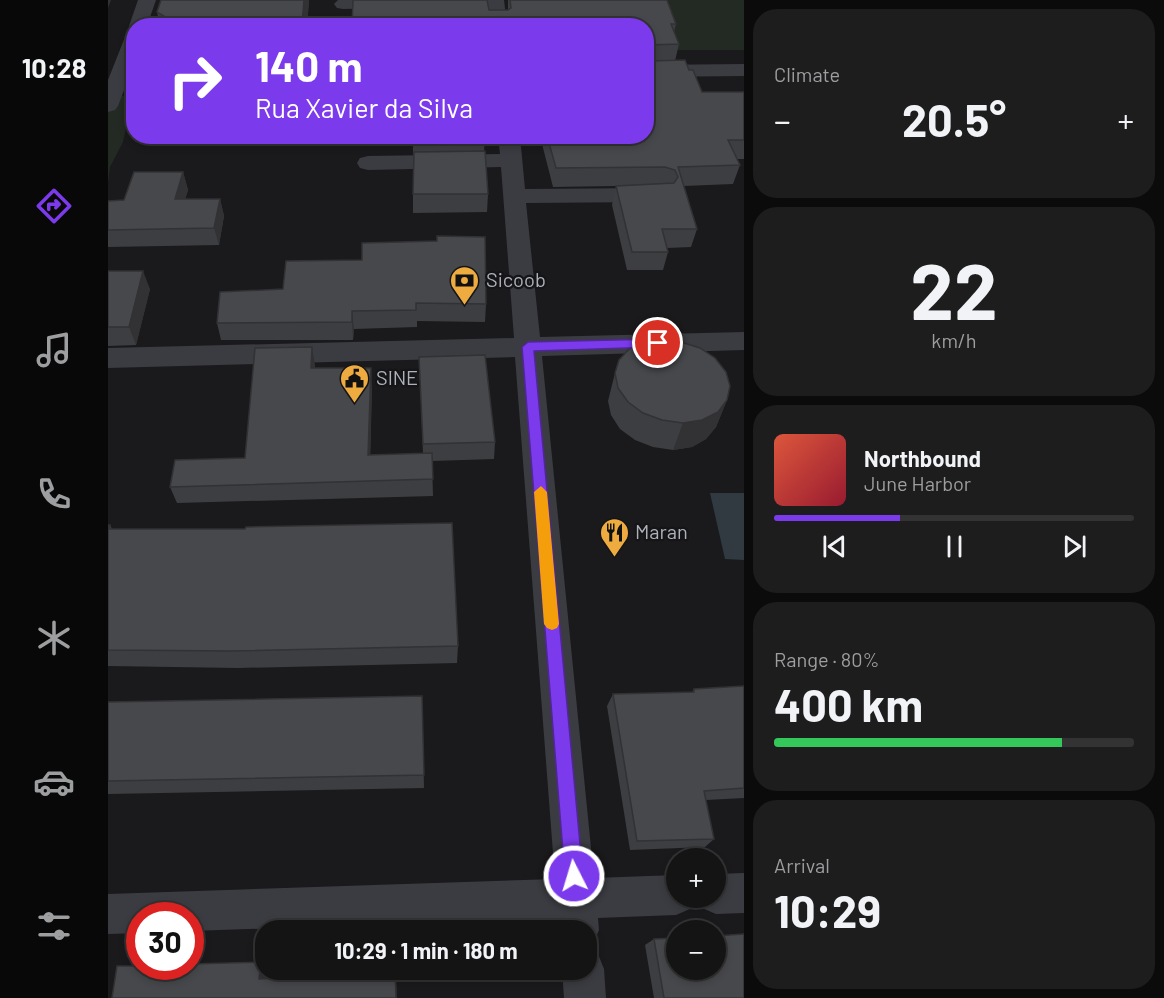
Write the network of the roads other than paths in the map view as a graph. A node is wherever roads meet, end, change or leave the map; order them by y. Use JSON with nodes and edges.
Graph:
{"nodes":[{"id":1,"x":147,"y":0,"type":"edge"},
{"id":2,"x":475,"y":0,"type":"edge"},
{"id":3,"x":487,"y":0,"type":"edge"},
{"id":4,"x":495,"y":0,"type":"edge"},
{"id":5,"x":415,"y":2,"type":"edge"},
{"id":6,"x":343,"y":4,"type":"dead end"},
{"id":7,"x":141,"y":18,"type":"edge"},
{"id":8,"x":497,"y":18,"type":"edge"},
{"id":9,"x":126,"y":62,"type":"edge"},
{"id":10,"x":744,"y":70,"type":"edge"},
{"id":11,"x":654,"y":71,"type":"edge"},
{"id":12,"x":120,"y":81,"type":"edge"},
{"id":13,"x":108,"y":106,"type":"edge"},
{"id":14,"x":511,"y":148,"type":"edge"},
{"id":15,"x":368,"y":163,"type":"dead end"},
{"id":16,"x":660,"y":195,"type":"edge"},
{"id":17,"x":516,"y":196,"type":"junction"},
{"id":18,"x":744,"y":341,"type":"edge"},
{"id":19,"x":528,"y":347,"type":"junction"},
{"id":20,"x":108,"y":358,"type":"edge"},
{"id":21,"x":744,"y":893,"type":"edge"},
{"id":22,"x":726,"y":894,"type":"edge"},
{"id":23,"x":666,"y":897,"type":"edge"},
{"id":24,"x":108,"y":914,"type":"edge"},
{"id":25,"x":577,"y":914,"type":"edge"},
{"id":26,"x":584,"y":980,"type":"edge"},
{"id":27,"x":585,"y":998,"type":"edge"}],
"edges":[{"from":1,"to":7,"type":"street"},
{"from":2,"to":3,"type":"street"},
{"from":4,"to":8,"type":"street"},
{"from":5,"to":6,"type":"street"},
{"from":9,"to":12,"type":"street"},
{"from":10,"to":11,"type":"street"},
{"from":12,"to":13,"type":"street"},
{"from":14,"to":15,"type":"street"},
{"from":14,"to":17,"type":"street"},
{"from":16,"to":17,"type":"street"},
{"from":17,"to":19,"type":"street"},
{"from":18,"to":19,"type":"street"},
{"from":19,"to":20,"type":"street"},
{"from":19,"to":25,"type":"street"},
{"from":21,"to":22,"type":"street"},
{"from":23,"to":25,"type":"street"},
{"from":24,"to":25,"type":"street"},
{"from":26,"to":27,"type":"street"}]}
